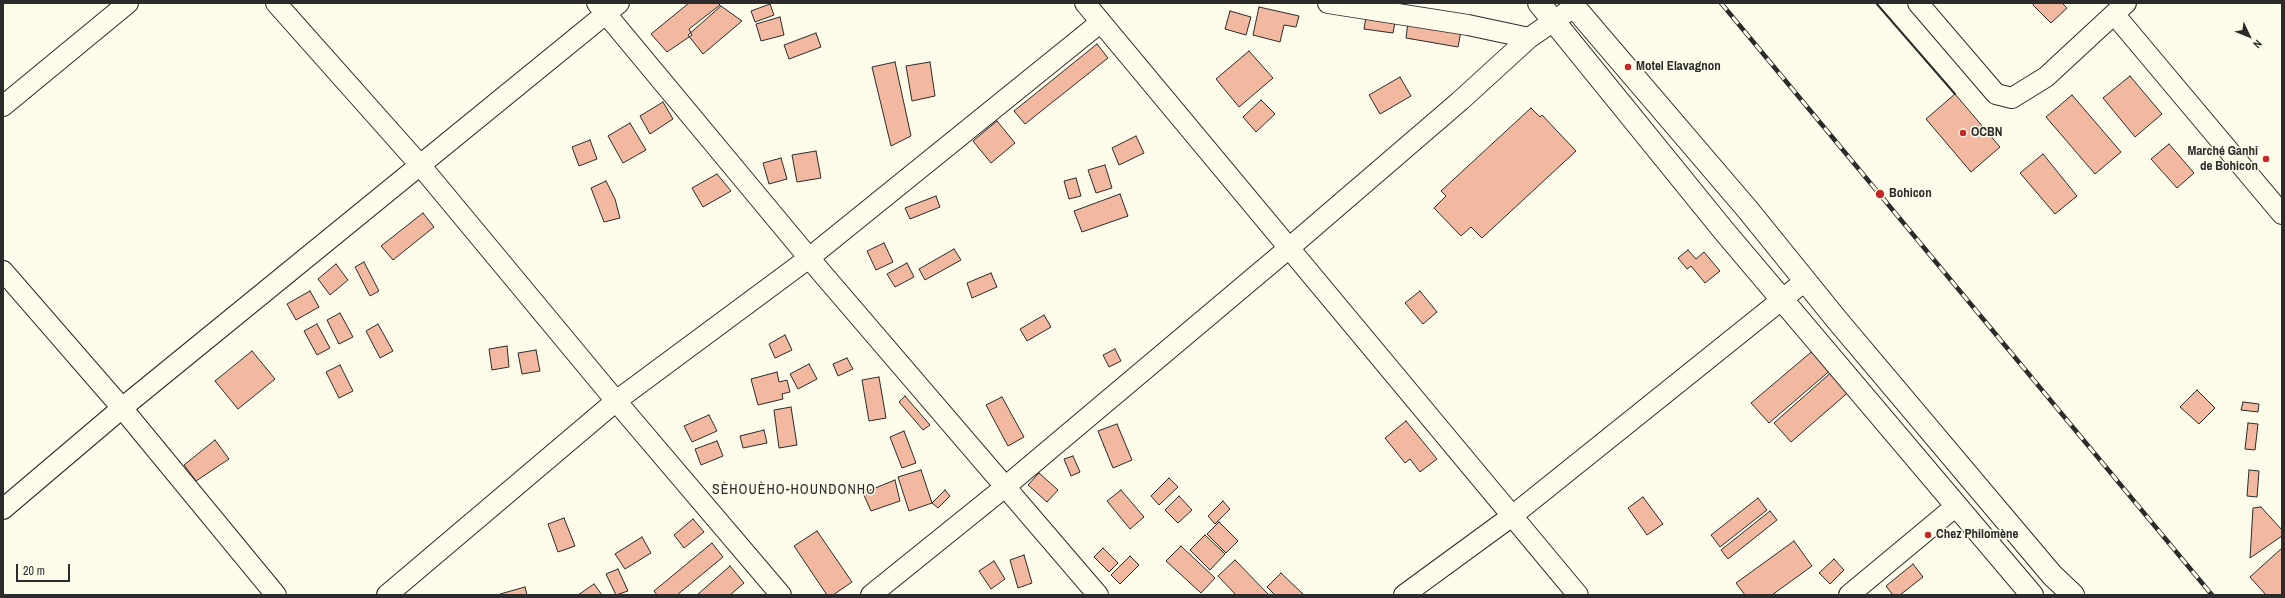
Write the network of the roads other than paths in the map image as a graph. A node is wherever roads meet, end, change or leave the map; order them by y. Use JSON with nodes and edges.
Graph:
{"nodes":[{"id":1,"x":128,"y":3,"type":"edge"},
{"id":2,"x":276,"y":3,"type":"edge"},
{"id":3,"x":1085,"y":3,"type":"edge"},
{"id":4,"x":1328,"y":3,"type":"edge"},
{"id":5,"x":1539,"y":3,"type":"edge"},
{"id":6,"x":1918,"y":3,"type":"edge"},
{"id":7,"x":1572,"y":5,"type":"edge"},
{"id":8,"x":607,"y":6,"type":"edge"},
{"id":9,"x":2120,"y":9,"type":"edge"},
{"id":10,"x":1554,"y":20,"type":"junction"},
{"id":11,"x":1101,"y":22,"type":"junction"},
{"id":12,"x":1529,"y":38,"type":"junction"},
{"id":13,"x":3,"y":106,"type":"edge"},
{"id":14,"x":420,"y":165,"type":"junction"},
{"id":15,"x":2282,"y":214,"type":"edge"},
{"id":16,"x":1289,"y":248,"type":"junction"},
{"id":17,"x":808,"y":258,"type":"junction"},
{"id":18,"x":3,"y":271,"type":"edge"},
{"id":19,"x":1805,"y":281,"type":"junction"},
{"id":20,"x":1783,"y":299,"type":"junction"},
{"id":21,"x":616,"y":401,"type":"junction"},
{"id":22,"x":122,"y":408,"type":"junction"},
{"id":23,"x":1005,"y":487,"type":"junction"},
{"id":24,"x":1956,"y":506,"type":"junction"},
{"id":25,"x":3,"y":509,"type":"edge"},
{"id":26,"x":1512,"y":516,"type":"junction"},
{"id":27,"x":276,"y":595,"type":"edge"},
{"id":28,"x":387,"y":595,"type":"edge"},
{"id":29,"x":781,"y":595,"type":"edge"},
{"id":30,"x":871,"y":595,"type":"edge"},
{"id":31,"x":1098,"y":595,"type":"edge"},
{"id":32,"x":1404,"y":595,"type":"edge"},
{"id":33,"x":1578,"y":595,"type":"edge"},
{"id":34,"x":1849,"y":595,"type":"edge"},
{"id":35,"x":2032,"y":595,"type":"edge"},
{"id":36,"x":2073,"y":595,"type":"edge"}],
"edges":[{"from":1,"to":13,"type":"street"},
{"from":2,"to":14,"type":"street"},
{"from":3,"to":11,"type":"street"},
{"from":4,"to":12,"type":"street"},
{"from":5,"to":10,"type":"highway"},
{"from":6,"to":9,"type":"street"},
{"from":7,"to":10,"type":"street"},
{"from":7,"to":19,"type":"highway"},
{"from":8,"to":14,"type":"street"},
{"from":8,"to":17,"type":"street"},
{"from":9,"to":15,"type":"street"},
{"from":10,"to":12,"type":"street"},
{"from":10,"to":20,"type":"highway"},
{"from":11,"to":16,"type":"street"},
{"from":11,"to":17,"type":"street"},
{"from":12,"to":16,"type":"street"},
{"from":14,"to":21,"type":"street"},
{"from":14,"to":22,"type":"street"},
{"from":16,"to":23,"type":"street"},
{"from":16,"to":26,"type":"street"},
{"from":17,"to":21,"type":"street"},
{"from":17,"to":23,"type":"street"},
{"from":18,"to":22,"type":"street"},
{"from":19,"to":20,"type":"street"},
{"from":19,"to":36,"type":"highway"},
{"from":20,"to":24,"type":"highway"},
{"from":20,"to":26,"type":"street"},
{"from":21,"to":28,"type":"street"},
{"from":21,"to":29,"type":"street"},
{"from":22,"to":25,"type":"street"},
{"from":22,"to":27,"type":"street"},
{"from":23,"to":30,"type":"street"},
{"from":23,"to":31,"type":"street"},
{"from":24,"to":34,"type":"street"},
{"from":24,"to":35,"type":"highway"},
{"from":26,"to":32,"type":"street"},
{"from":26,"to":33,"type":"street"}]}
